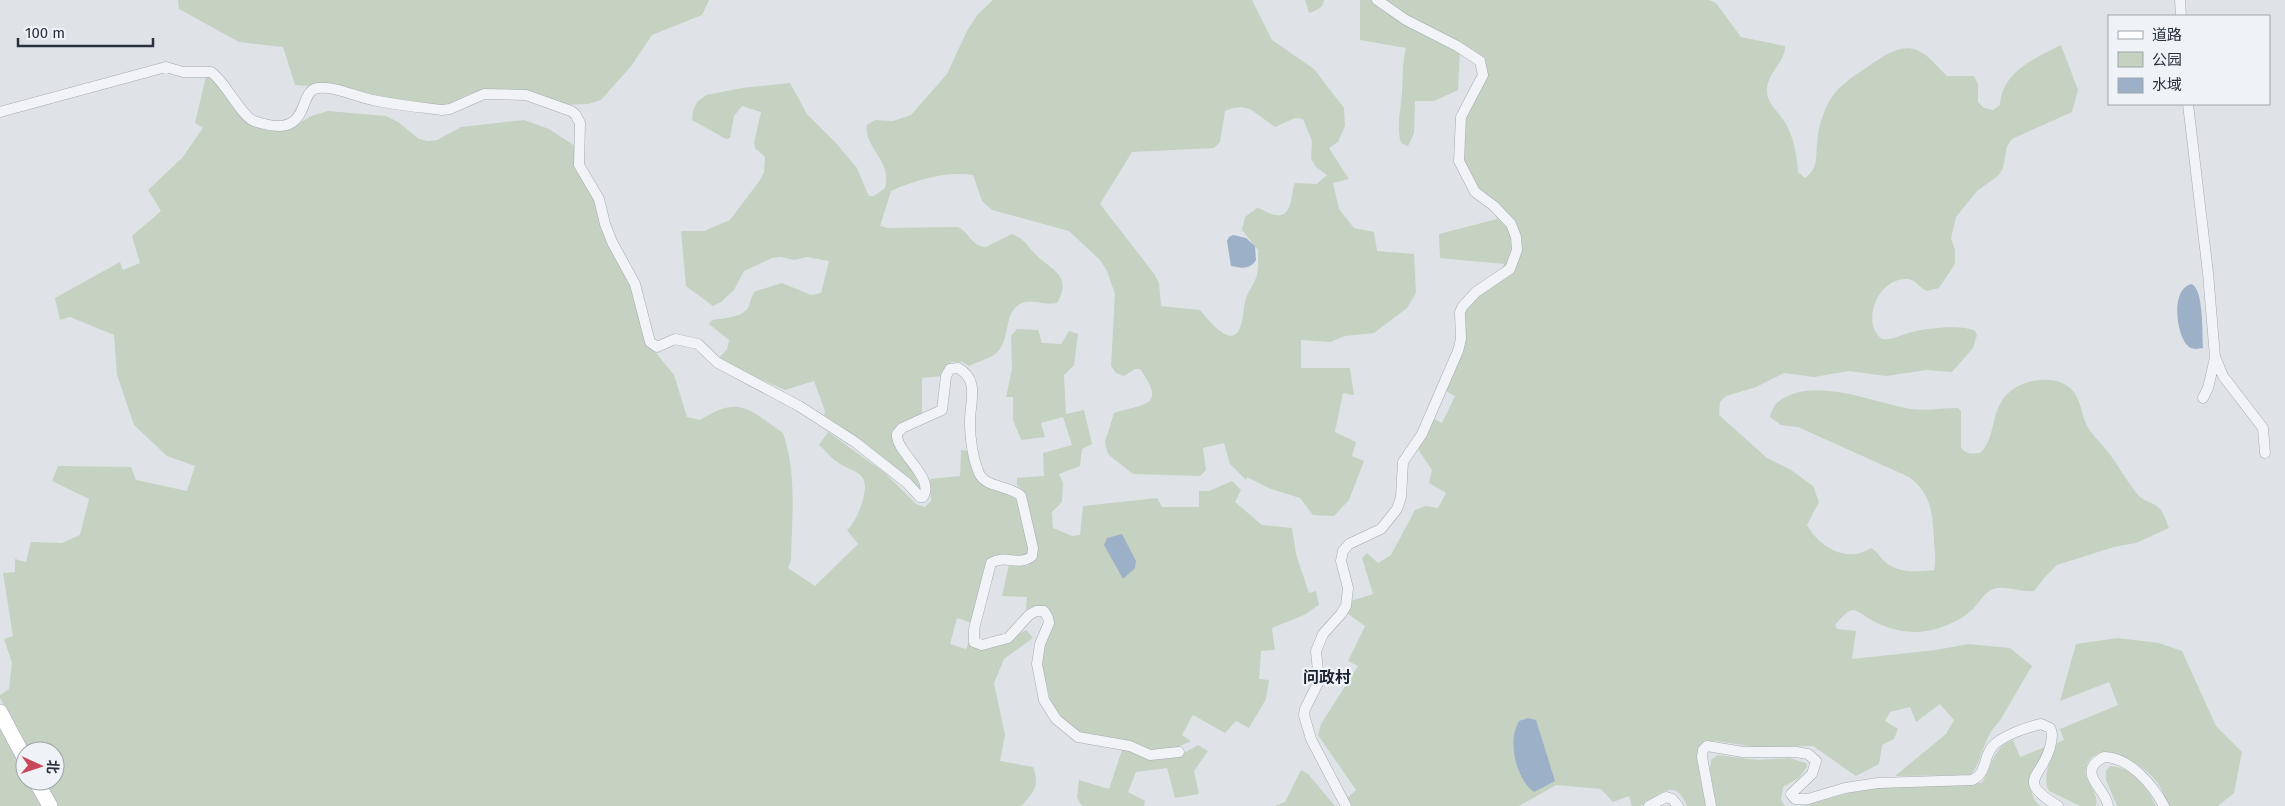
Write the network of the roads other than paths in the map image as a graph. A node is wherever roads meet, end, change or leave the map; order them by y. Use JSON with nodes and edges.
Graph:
{"nodes":[{"id":1,"x":1376,"y":0,"type":"edge"},
{"id":2,"x":2180,"y":0,"type":"edge"},
{"id":3,"x":2181,"y":15,"type":"edge"},
{"id":4,"x":2188,"y":105,"type":"edge"},
{"id":5,"x":0,"y":112,"type":"edge"},
{"id":6,"x":2215,"y":357,"type":"junction"},
{"id":7,"x":2203,"y":398,"type":"dead end"},
{"id":8,"x":2265,"y":453,"type":"dead end"},
{"id":9,"x":0,"y":712,"type":"edge"},
{"id":10,"x":15,"y":741,"type":"edge"},
{"id":11,"x":1179,"y":752,"type":"dead end"},
{"id":12,"x":42,"y":791,"type":"edge"},
{"id":13,"x":50,"y":806,"type":"edge"},
{"id":14,"x":1346,"y":806,"type":"edge"},
{"id":15,"x":1649,"y":806,"type":"edge"},
{"id":16,"x":1678,"y":806,"type":"edge"},
{"id":17,"x":1711,"y":806,"type":"edge"},
{"id":18,"x":2058,"y":806,"type":"edge"},
{"id":19,"x":2108,"y":806,"type":"edge"},
{"id":20,"x":2164,"y":806,"type":"edge"}],
"edges":[{"from":1,"to":14,"type":"street"},
{"from":2,"to":3,"type":"street"},
{"from":4,"to":6,"type":"street"},
{"from":5,"to":11,"type":"street"},
{"from":6,"to":7,"type":"street"},
{"from":6,"to":8,"type":"street"},
{"from":9,"to":10,"type":"main road"},
{"from":12,"to":13,"type":"main road"},
{"from":15,"to":16,"type":"street"},
{"from":17,"to":18,"type":"street"},
{"from":19,"to":20,"type":"street"}]}
